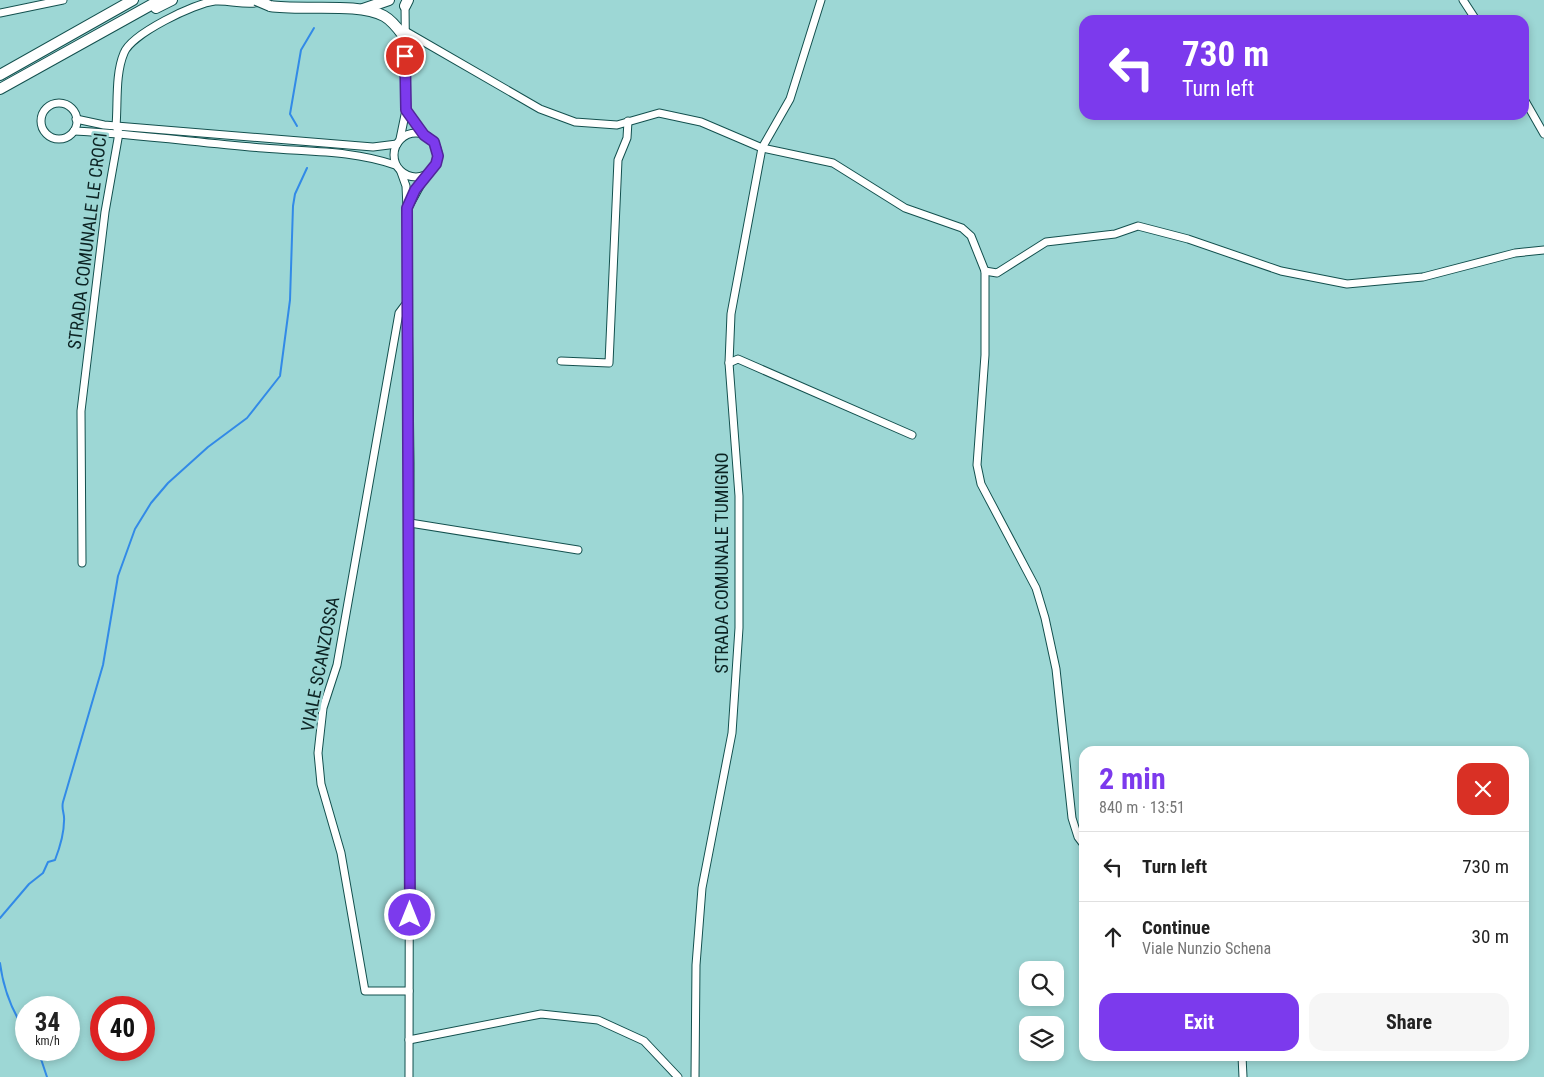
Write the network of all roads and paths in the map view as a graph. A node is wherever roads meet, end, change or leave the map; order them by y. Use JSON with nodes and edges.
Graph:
{"nodes":[{"id":1,"x":63,"y":0,"type":"edge"},
{"id":2,"x":127,"y":0,"type":"edge"},
{"id":3,"x":133,"y":0,"type":"edge"},
{"id":4,"x":160,"y":0,"type":"edge"},
{"id":5,"x":172,"y":0,"type":"edge"},
{"id":6,"x":256,"y":0,"type":"edge"},
{"id":7,"x":389,"y":0,"type":"edge"},
{"id":8,"x":821,"y":0,"type":"edge"},
{"id":9,"x":1463,"y":0,"type":"edge"},
{"id":10,"x":406,"y":2,"type":"edge"},
{"id":11,"x":274,"y":3,"type":"edge"},
{"id":12,"x":363,"y":9,"type":"junction"},
{"id":13,"x":0,"y":13,"type":"edge"},
{"id":14,"x":1473,"y":15,"type":"edge"},
{"id":15,"x":82,"y":28,"type":"junction"},
{"id":16,"x":106,"y":32,"type":"junction"},
{"id":17,"x":405,"y":35,"type":"junction"},
{"id":18,"x":0,"y":75,"type":"edge"},
{"id":19,"x":0,"y":89,"type":"edge"},
{"id":20,"x":1529,"y":108,"type":"edge"},
{"id":21,"x":406,"y":110,"type":"junction"},
{"id":22,"x":76,"y":119,"type":"junction"},
{"id":23,"x":628,"y":121,"type":"junction"},
{"id":24,"x":117,"y":129,"type":"junction"},
{"id":25,"x":74,"y":131,"type":"junction"},
{"id":26,"x":1544,"y":134,"type":"edge"},
{"id":27,"x":424,"y":135,"type":"junction"},
{"id":28,"x":399,"y":142,"type":"junction"},
{"id":29,"x":762,"y":148,"type":"junction"},
{"id":30,"x":395,"y":164,"type":"junction"},
{"id":31,"x":401,"y":172,"type":"junction"},
{"id":32,"x":426,"y":175,"type":"junction"},
{"id":33,"x":407,"y":208,"type":"junction"},
{"id":34,"x":1544,"y":250,"type":"edge"},
{"id":35,"x":985,"y":271,"type":"junction"},
{"id":36,"x":408,"y":301,"type":"junction"},
{"id":37,"x":561,"y":361,"type":"dead end"},
{"id":38,"x":729,"y":363,"type":"junction"},
{"id":39,"x":912,"y":435,"type":"dead end"},
{"id":40,"x":410,"y":523,"type":"junction"},
{"id":41,"x":578,"y":550,"type":"dead end"},
{"id":42,"x":82,"y":563,"type":"dead end"},
{"id":43,"x":1079,"y":838,"type":"edge"},
{"id":44,"x":410,"y":991,"type":"junction"},
{"id":45,"x":409,"y":1040,"type":"junction"},
{"id":46,"x":1242,"y":1061,"type":"edge"},
{"id":47,"x":409,"y":1077,"type":"edge"},
{"id":48,"x":678,"y":1077,"type":"edge"},
{"id":49,"x":695,"y":1077,"type":"edge"},
{"id":50,"x":1243,"y":1077,"type":"edge"}],
"edges":[{"from":1,"to":13,"type":"street"},
{"from":2,"to":15,"type":"highway"},
{"from":3,"to":15,"type":"highway"},
{"from":4,"to":16,"type":"highway"},
{"from":5,"to":16,"type":"highway"},
{"from":6,"to":11,"type":"highway","bridge":true},
{"from":7,"to":12,"type":"highway"},
{"from":8,"to":29,"type":"street","name":"STRADA COMUNALE TUMIGNO"},
{"from":9,"to":14,"type":"street"},
{"from":10,"to":17,"type":"street"},
{"from":11,"to":12,"type":"highway"},
{"from":11,"to":24,"type":"street","name":"STRADA COMUNALE LE CROCI"},
{"from":12,"to":17,"type":"highway"},
{"from":15,"to":18,"type":"highway"},
{"from":16,"to":19,"type":"highway"},
{"from":17,"to":21,"type":"street"},
{"from":17,"to":23,"type":"street"},
{"from":20,"to":26,"type":"street"},
{"from":21,"to":27,"type":"street"},
{"from":21,"to":28,"type":"street"},
{"from":22,"to":24,"type":"street"},
{"from":22,"to":25,"type":"street"},
{"from":22,"to":25,"type":"street"},
{"from":23,"to":29,"type":"street"},
{"from":23,"to":37,"type":"street"},
{"from":24,"to":25,"type":"street"},
{"from":24,"to":28,"type":"street"},
{"from":24,"to":30,"type":"street"},
{"from":24,"to":42,"type":"street","name":"STRADA COMUNALE LE CROCI"},
{"from":27,"to":28,"type":"street"},
{"from":27,"to":32,"type":"street"},
{"from":28,"to":30,"type":"street"},
{"from":29,"to":35,"type":"street"},
{"from":29,"to":38,"type":"street","name":"STRADA COMUNALE TUMIGNO"},
{"from":30,"to":31,"type":"street"},
{"from":31,"to":32,"type":"street"},
{"from":31,"to":33,"type":"street"},
{"from":32,"to":33,"type":"street"},
{"from":33,"to":36,"type":"street"},
{"from":34,"to":35,"type":"street"},
{"from":35,"to":43,"type":"street"},
{"from":36,"to":40,"type":"street"},
{"from":36,"to":44,"type":"street","name":"VIALE SCANZOSSA"},
{"from":38,"to":39,"type":"street"},
{"from":38,"to":49,"type":"street","name":"STRADA COMUNALE TUMIGNO"},
{"from":40,"to":41,"type":"street"},
{"from":40,"to":44,"type":"street"},
{"from":44,"to":45,"type":"street"},
{"from":45,"to":47,"type":"street"},
{"from":45,"to":48,"type":"street"},
{"from":46,"to":50,"type":"street"}]}
